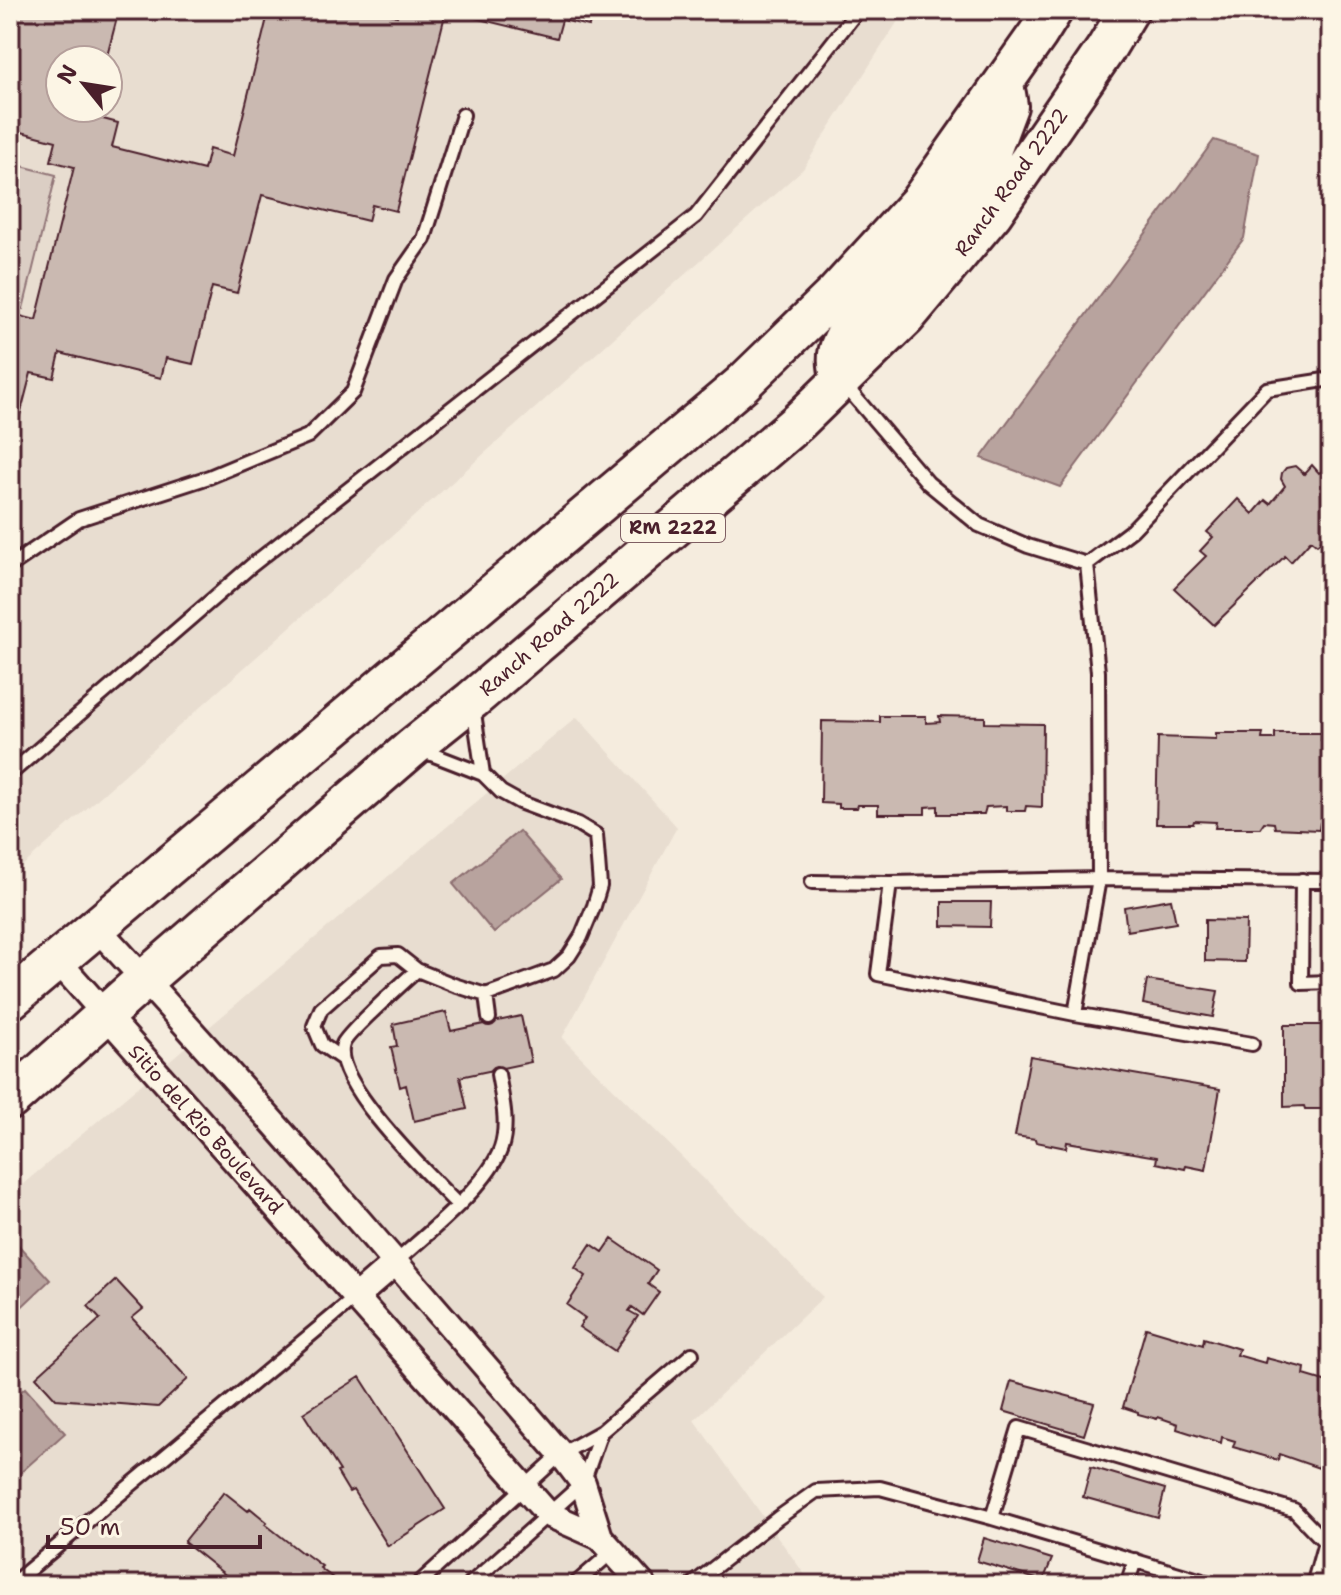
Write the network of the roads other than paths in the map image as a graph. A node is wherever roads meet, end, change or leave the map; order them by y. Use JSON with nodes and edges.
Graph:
{"nodes":[{"id":1,"x":858,"y":10,"type":"edge"},
{"id":2,"x":1053,"y":10,"type":"edge"},
{"id":3,"x":1129,"y":10,"type":"edge"},
{"id":4,"x":1004,"y":83,"type":"junction"},
{"id":5,"x":463,"y":115,"type":"dead end"},
{"id":6,"x":1331,"y":379,"type":"edge"},
{"id":7,"x":841,"y":380,"type":"junction"},
{"id":8,"x":1087,"y":564,"type":"junction"},
{"id":9,"x":10,"y":566,"type":"edge"},
{"id":10,"x":472,"y":700,"type":"junction"},
{"id":11,"x":413,"y":747,"type":"junction"},
{"id":12,"x":10,"y":774,"type":"edge"},
{"id":13,"x":483,"y":774,"type":"junction"},
{"id":14,"x":1099,"y":879,"type":"junction"},
{"id":15,"x":1302,"y":880,"type":"junction"},
{"id":16,"x":1331,"y":881,"type":"edge"},
{"id":17,"x":812,"y":882,"type":"dead end"},
{"id":18,"x":890,"y":883,"type":"junction"},
{"id":19,"x":96,"y":927,"type":"junction"},
{"id":20,"x":57,"y":960,"type":"junction"},
{"id":21,"x":417,"y":970,"type":"junction"},
{"id":22,"x":145,"y":979,"type":"junction"},
{"id":23,"x":1331,"y":982,"type":"edge"},
{"id":24,"x":486,"y":995,"type":"junction"},
{"id":25,"x":10,"y":1000,"type":"edge"},
{"id":26,"x":1075,"y":1014,"type":"junction"},
{"id":27,"x":105,"y":1015,"type":"junction"},
{"id":28,"x":489,"y":1018,"type":"dead end"},
{"id":29,"x":1252,"y":1044,"type":"dead end"},
{"id":30,"x":341,"y":1058,"type":"junction"},
{"id":31,"x":498,"y":1074,"type":"dead end"},
{"id":32,"x":10,"y":1100,"type":"edge"},
{"id":33,"x":458,"y":1205,"type":"junction"},
{"id":34,"x":395,"y":1263,"type":"junction"},
{"id":35,"x":356,"y":1297,"type":"junction"},
{"id":36,"x":692,"y":1354,"type":"dead end"},
{"id":37,"x":601,"y":1432,"type":"junction"},
{"id":38,"x":561,"y":1454,"type":"junction"},
{"id":39,"x":583,"y":1483,"type":"junction"},
{"id":40,"x":524,"y":1487,"type":"junction"},
{"id":41,"x":548,"y":1514,"type":"junction"},
{"id":42,"x":992,"y":1518,"type":"junction"},
{"id":43,"x":606,"y":1545,"type":"junction"},
{"id":44,"x":1135,"y":1560,"type":"junction"},
{"id":45,"x":11,"y":1585,"type":"edge"},
{"id":46,"x":417,"y":1585,"type":"edge"},
{"id":47,"x":469,"y":1585,"type":"edge"},
{"id":48,"x":574,"y":1585,"type":"edge"},
{"id":49,"x":643,"y":1585,"type":"edge"},
{"id":50,"x":692,"y":1585,"type":"edge"},
{"id":51,"x":1127,"y":1585,"type":"edge"},
{"id":52,"x":1216,"y":1585,"type":"edge"},
{"id":53,"x":1313,"y":1585,"type":"edge"}],
"edges":[{"from":1,"to":12,"type":"lane"},
{"from":2,"to":4,"type":"main road","number":"RM 2222"},
{"from":3,"to":7,"type":"main road","name":"Ranch Road 2222","number":"RM 2222"},
{"from":4,"to":7,"type":"main road"},
{"from":4,"to":19,"type":"main road","number":"RM 2222"},
{"from":5,"to":9,"type":"lane"},
{"from":6,"to":8,"type":"lane"},
{"from":7,"to":8,"type":"lane"},
{"from":7,"to":10,"type":"main road","name":"Ranch Road 2222","number":"RM 2222"},
{"from":8,"to":14,"type":"lane"},
{"from":10,"to":11,"type":"main road","name":"Ranch Road 2222","number":"RM 2222"},
{"from":10,"to":13,"type":"lane"},
{"from":11,"to":13,"type":"lane"},
{"from":11,"to":22,"type":"main road","name":"Ranch Road 2222","number":"RM 2222"},
{"from":13,"to":24,"type":"lane"},
{"from":14,"to":15,"type":"lane"},
{"from":14,"to":18,"type":"lane"},
{"from":14,"to":26,"type":"lane"},
{"from":15,"to":16,"type":"lane"},
{"from":15,"to":23,"type":"lane"},
{"from":17,"to":18,"type":"lane"},
{"from":18,"to":26,"type":"lane"},
{"from":19,"to":20,"type":"main road","number":"RM 2222"},
{"from":19,"to":22,"type":"street","name":"Sitio del Rio Boulevard"},
{"from":20,"to":25,"type":"main road","number":"RM 2222"},
{"from":20,"to":27,"type":"street","name":"Sitio del Rio Boulevard"},
{"from":21,"to":24,"type":"lane"},
{"from":21,"to":30,"type":"lane"},
{"from":21,"to":30,"type":"lane"},
{"from":22,"to":27,"type":"main road","name":"Ranch Road 2222","number":"RM 2222"},
{"from":22,"to":34,"type":"street","name":"Sitio del Rio Boulevard"},
{"from":24,"to":28,"type":"lane"},
{"from":26,"to":29,"type":"lane"},
{"from":27,"to":32,"type":"main road","name":"Ranch Road 2222","number":"RM 2222"},
{"from":27,"to":35,"type":"street","name":"Sitio del Rio Boulevard"},
{"from":30,"to":33,"type":"lane"},
{"from":31,"to":33,"type":"lane"},
{"from":33,"to":34,"type":"lane"},
{"from":34,"to":35,"type":"street"},
{"from":34,"to":38,"type":"street","name":"Sitio del Rio Boulevard"},
{"from":35,"to":40,"type":"street","name":"Sitio del Rio Boulevard"},
{"from":35,"to":45,"type":"lane"},
{"from":36,"to":37,"type":"lane"},
{"from":37,"to":38,"type":"lane"},
{"from":37,"to":39,"type":"lane"},
{"from":38,"to":39,"type":"street","name":"Sitio del Rio Boulevard"},
{"from":38,"to":40,"type":"lane"},
{"from":39,"to":41,"type":"lane"},
{"from":39,"to":43,"type":"street","name":"Sitio del Rio Boulevard"},
{"from":40,"to":41,"type":"street","name":"Sitio del Rio Boulevard"},
{"from":40,"to":46,"type":"lane"},
{"from":41,"to":43,"type":"street","name":"Sitio del Rio Boulevard"},
{"from":41,"to":47,"type":"lane"},
{"from":42,"to":44,"type":"lane"},
{"from":42,"to":50,"type":"lane"},
{"from":42,"to":53,"type":"lane"},
{"from":43,"to":48,"type":"lane"},
{"from":43,"to":49,"type":"street","name":"Sitio del Rio Boulevard"},
{"from":44,"to":51,"type":"lane"},
{"from":44,"to":52,"type":"lane"}]}
